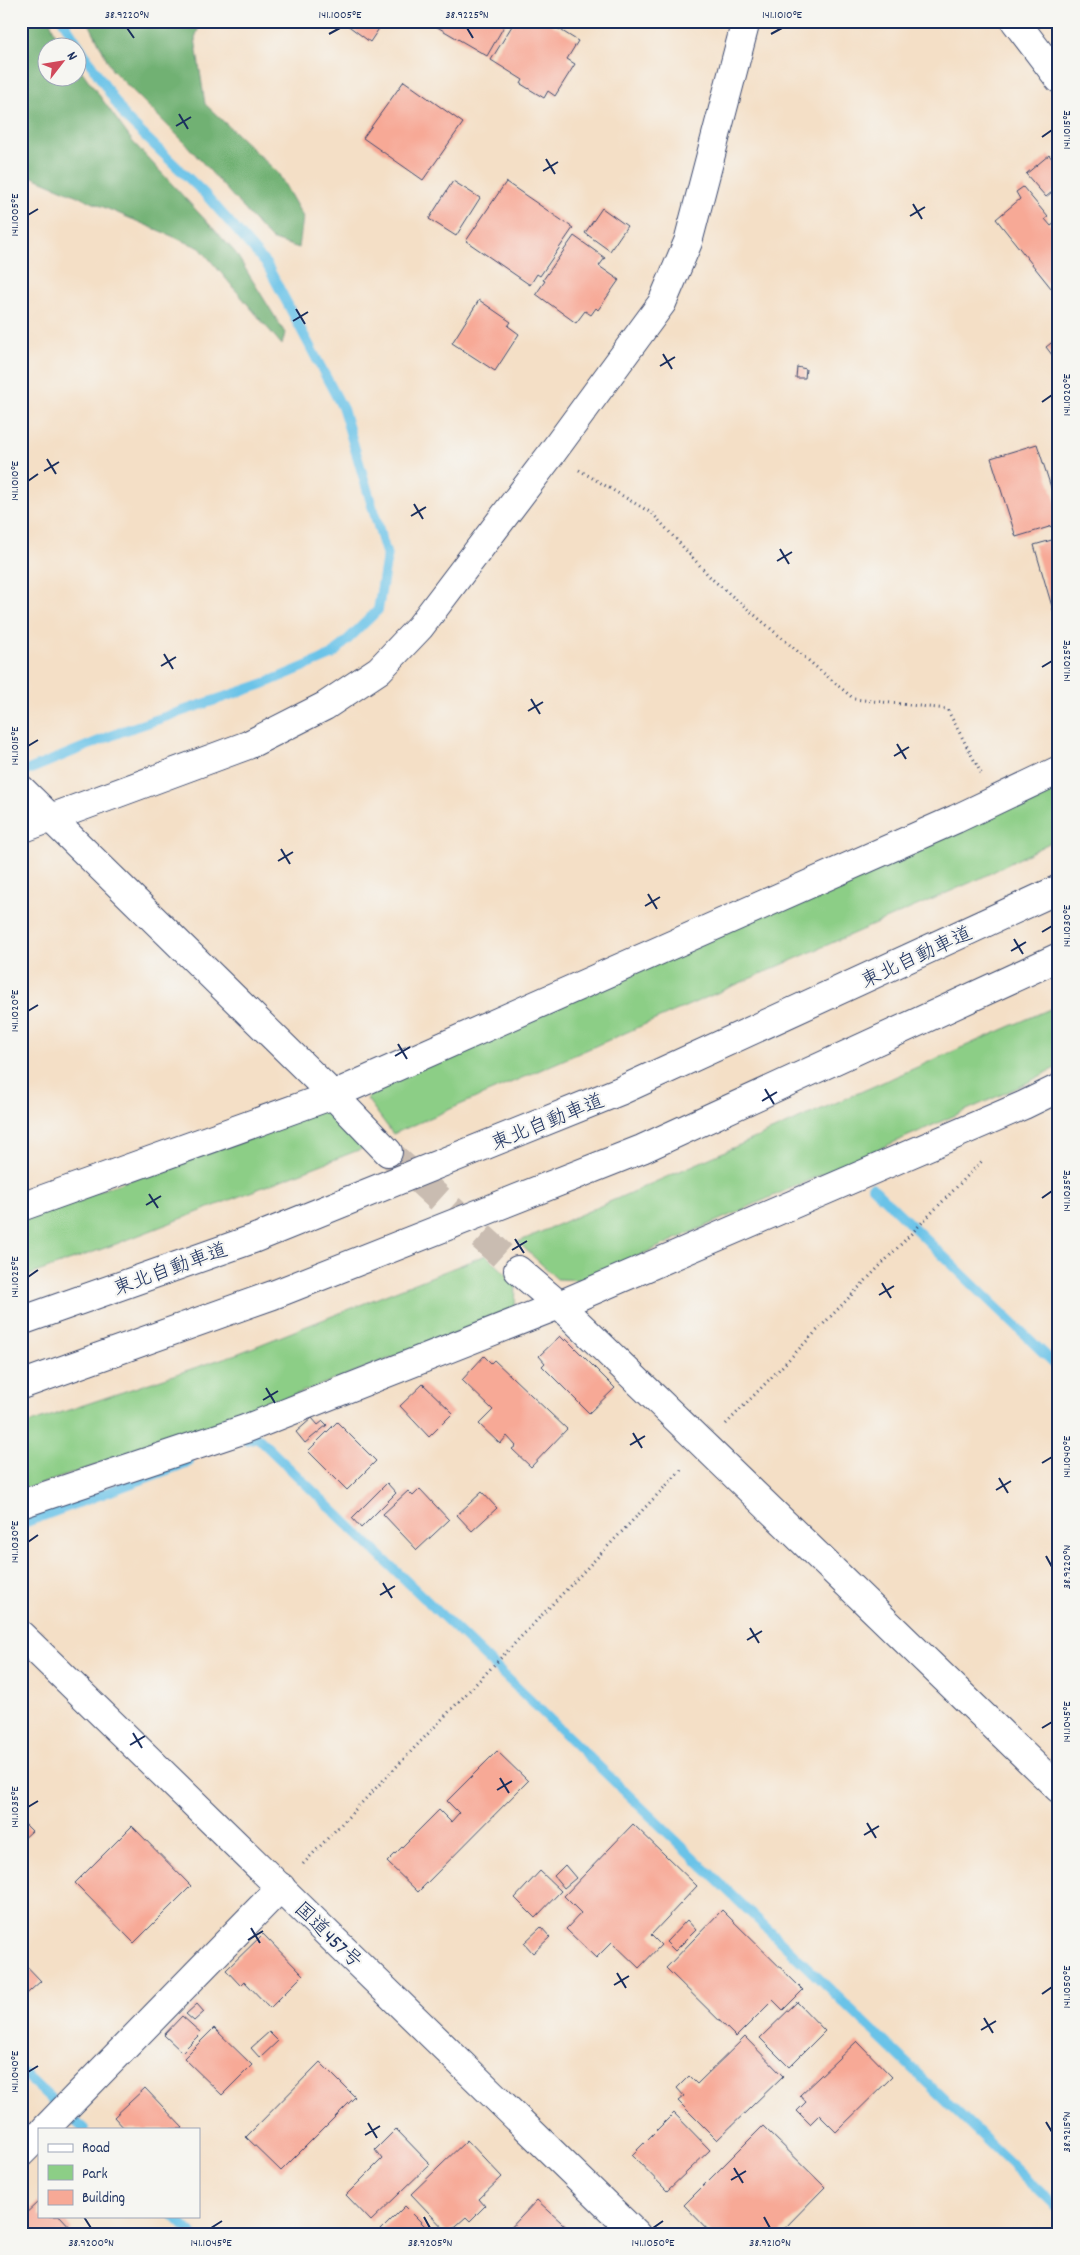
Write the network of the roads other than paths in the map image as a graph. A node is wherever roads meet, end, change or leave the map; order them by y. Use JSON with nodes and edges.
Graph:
{"nodes":[{"id":1,"x":746,"y":21,"type":"edge"},
{"id":2,"x":1015,"y":21,"type":"edge"},
{"id":3,"x":1059,"y":79,"type":"edge"},
{"id":4,"x":1059,"y":770,"type":"edge"},
{"id":5,"x":21,"y":788,"type":"edge"},
{"id":6,"x":50,"y":818,"type":"junction"},
{"id":7,"x":21,"y":829,"type":"edge"},
{"id":8,"x":1059,"y":889,"type":"edge"},
{"id":9,"x":1059,"y":957,"type":"edge"},
{"id":10,"x":1059,"y":1088,"type":"edge"},
{"id":11,"x":333,"y":1095,"type":"junction"},
{"id":12,"x":388,"y":1152,"type":"tunnel mouth"},
{"id":13,"x":21,"y":1207,"type":"edge"},
{"id":14,"x":518,"y":1270,"type":"tunnel mouth"},
{"id":15,"x":559,"y":1305,"type":"junction"},
{"id":16,"x":21,"y":1321,"type":"edge"},
{"id":17,"x":21,"y":1385,"type":"edge"},
{"id":18,"x":21,"y":1504,"type":"edge"},
{"id":19,"x":21,"y":1635,"type":"edge"},
{"id":20,"x":1059,"y":1789,"type":"edge"},
{"id":21,"x":281,"y":1887,"type":"junction"},
{"id":22,"x":45,"y":2128,"type":"edge"},
{"id":23,"x":38,"y":2136,"type":"edge"},
{"id":24,"x":21,"y":2153,"type":"edge"},
{"id":25,"x":636,"y":2234,"type":"edge"}],
"edges":[{"from":1,"to":6,"type":"main road"},
{"from":2,"to":3,"type":"main road"},
{"from":4,"to":11,"type":"main road"},
{"from":5,"to":6,"type":"main road"},
{"from":6,"to":7,"type":"main road"},
{"from":6,"to":11,"type":"main road"},
{"from":8,"to":16,"type":"main road","name":"東北自動車道"},
{"from":9,"to":17,"type":"main road"},
{"from":10,"to":15,"type":"main road"},
{"from":11,"to":12,"type":"main road"},
{"from":11,"to":13,"type":"main road"},
{"from":14,"to":15,"type":"main road"},
{"from":15,"to":18,"type":"main road"},
{"from":15,"to":20,"type":"main road"},
{"from":19,"to":21,"type":"main road","name":"国道457号"},
{"from":21,"to":22,"type":"main road"},
{"from":21,"to":25,"type":"main road","name":"国道457号"},
{"from":23,"to":24,"type":"main road"}]}
